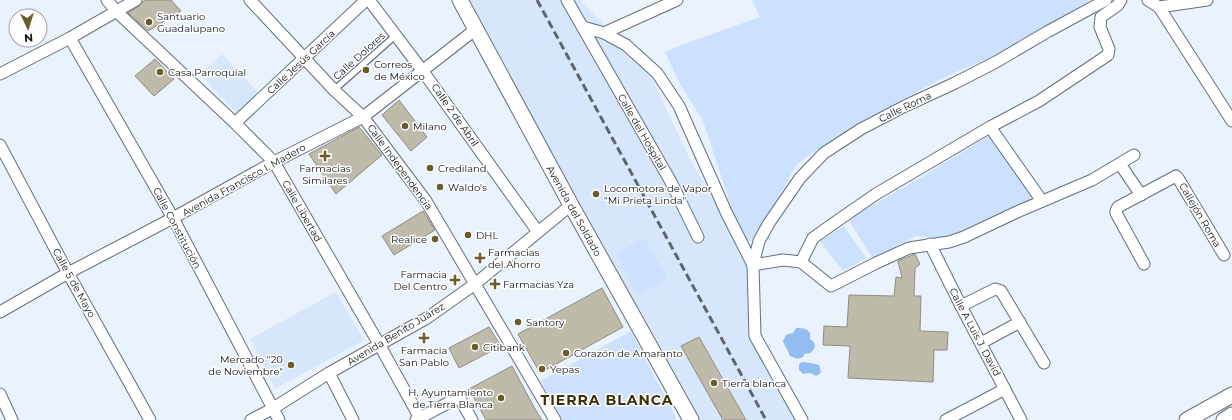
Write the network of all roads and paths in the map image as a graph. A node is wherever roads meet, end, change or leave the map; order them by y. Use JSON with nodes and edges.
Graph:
{"nodes":[{"id":1,"x":107,"y":0,"type":"edge"},
{"id":2,"x":136,"y":0,"type":"edge"},
{"id":3,"x":250,"y":0,"type":"edge"},
{"id":4,"x":368,"y":0,"type":"edge"},
{"id":5,"x":460,"y":0,"type":"edge"},
{"id":6,"x":567,"y":0,"type":"edge"},
{"id":7,"x":677,"y":0,"type":"edge"},
{"id":8,"x":1106,"y":0,"type":"edge"},
{"id":9,"x":1121,"y":0,"type":"edge"},
{"id":10,"x":1148,"y":0,"type":"edge"},
{"id":11,"x":1206,"y":0,"type":"edge"},
{"id":12,"x":1159,"y":7,"type":"junction"},
{"id":13,"x":116,"y":11,"type":"junction"},
{"id":14,"x":583,"y":27,"type":"junction"},
{"id":15,"x":476,"y":29,"type":"junction"},
{"id":16,"x":604,"y":33,"type":"junction"},
{"id":17,"x":396,"y":35,"type":"junction"},
{"id":18,"x":70,"y":38,"type":"junction"},
{"id":19,"x":305,"y":58,"type":"junction"},
{"id":20,"x":422,"y":70,"type":"junction"},
{"id":21,"x":0,"y":74,"type":"edge"},
{"id":22,"x":334,"y":90,"type":"junction"},
{"id":23,"x":363,"y":116,"type":"junction"},
{"id":24,"x":1231,"y":118,"type":"edge"},
{"id":25,"x":235,"y":123,"type":"junction"},
{"id":26,"x":990,"y":127,"type":"junction"},
{"id":27,"x":0,"y":145,"type":"edge"},
{"id":28,"x":1134,"y":156,"type":"dead end"},
{"id":29,"x":274,"y":162,"type":"junction"},
{"id":30,"x":1120,"y":164,"type":"junction"},
{"id":31,"x":1141,"y":195,"type":"junction"},
{"id":32,"x":1042,"y":201,"type":"junction"},
{"id":33,"x":571,"y":205,"type":"junction"},
{"id":34,"x":173,"y":218,"type":"junction"},
{"id":35,"x":538,"y":232,"type":"junction"},
{"id":36,"x":698,"y":237,"type":"dead end"},
{"id":37,"x":930,"y":244,"type":"junction"},
{"id":38,"x":1224,"y":255,"type":"dead end"},
{"id":39,"x":801,"y":262,"type":"junction"},
{"id":40,"x":1144,"y":264,"type":"dead end"},
{"id":41,"x":753,"y":265,"type":"junction"},
{"id":42,"x":68,"y":273,"type":"junction"},
{"id":43,"x":474,"y":284,"type":"junction"},
{"id":44,"x":961,"y":306,"type":"junction"},
{"id":45,"x":0,"y":312,"type":"edge"},
{"id":46,"x":1020,"y":322,"type":"junction"},
{"id":47,"x":379,"y":344,"type":"junction"},
{"id":48,"x":981,"y":344,"type":"junction"},
{"id":49,"x":1044,"y":363,"type":"dead end"},
{"id":50,"x":329,"y":373,"type":"junction"},
{"id":51,"x":1006,"y":389,"type":"junction"},
{"id":52,"x":0,"y":394,"type":"edge"},
{"id":53,"x":1232,"y":395,"type":"edge"},
{"id":54,"x":1218,"y":402,"type":"junction"},
{"id":55,"x":272,"y":409,"type":"junction"},
{"id":56,"x":685,"y":418,"type":"edge"},
{"id":57,"x":1228,"y":418,"type":"edge"},
{"id":58,"x":419,"y":419,"type":"edge"},
{"id":59,"x":12,"y":420,"type":"edge"},
{"id":60,"x":150,"y":420,"type":"edge"},
{"id":61,"x":250,"y":420,"type":"edge"},
{"id":62,"x":279,"y":420,"type":"edge"},
{"id":63,"x":353,"y":420,"type":"edge"},
{"id":64,"x":472,"y":420,"type":"edge"},
{"id":65,"x":555,"y":420,"type":"edge"},
{"id":66,"x":802,"y":420,"type":"edge"},
{"id":67,"x":946,"y":420,"type":"edge"},
{"id":68,"x":1021,"y":420,"type":"edge"},
{"id":69,"x":1187,"y":420,"type":"edge"}],
"edges":[{"from":1,"to":13,"type":"street","name":"Calle Libertad"},
{"from":2,"to":13,"type":"street"},
{"from":3,"to":19,"type":"street","name":"Calle Independencia"},
{"from":4,"to":17,"type":"street","name":"Calle 2 de Abril"},
{"from":4,"to":19,"type":"street","name":"Calle Jesús García"},
{"from":5,"to":15,"type":"street","name":"Avenida del Soldado"},
{"from":6,"to":14,"type":"street"},
{"from":7,"to":16,"type":"street"},
{"from":8,"to":41,"type":"street","name":"Calle Roma"},
{"from":9,"to":26,"type":"street"},
{"from":10,"to":12,"type":"street"},
{"from":11,"to":12,"type":"street"},
{"from":12,"to":24,"type":"street"},
{"from":13,"to":18,"type":"street"},
{"from":13,"to":25,"type":"street","name":"Calle Libertad"},
{"from":14,"to":16,"type":"street"},
{"from":14,"to":36,"type":"street","name":"Calle del Hospital"},
{"from":15,"to":20,"type":"street","name":"Avenida Francisco I. Madero"},
{"from":15,"to":33,"type":"street","name":"Avenida del Soldado"},
{"from":16,"to":41,"type":"street"},
{"from":17,"to":20,"type":"street","name":"Calle 2 de Abril"},
{"from":17,"to":22,"type":"lane","name":"Calle Dolores"},
{"from":18,"to":21,"type":"street"},
{"from":18,"to":34,"type":"street","name":"Calle Constitución"},
{"from":19,"to":22,"type":"street","name":"Calle Independencia"},
{"from":19,"to":25,"type":"street","name":"Calle Jesús García"},
{"from":20,"to":23,"type":"street","name":"Avenida Francisco I. Madero"},
{"from":20,"to":35,"type":"street","name":"Calle 2 de Abril"},
{"from":22,"to":23,"type":"street","name":"Calle Independencia"},
{"from":23,"to":29,"type":"street","name":"Avenida Francisco I. Madero"},
{"from":23,"to":43,"type":"street","name":"Calle Independencia"},
{"from":25,"to":29,"type":"street","name":"Calle Libertad"},
{"from":26,"to":32,"type":"street"},
{"from":26,"to":39,"type":"street"},
{"from":27,"to":42,"type":"street","name":"Calle 5 de Mayo"},
{"from":28,"to":30,"type":"street"},
{"from":29,"to":34,"type":"street","name":"Avenida Francisco I. Madero"},
{"from":29,"to":47,"type":"street","name":"Calle Libertad"},
{"from":30,"to":31,"type":"street"},
{"from":30,"to":32,"type":"street"},
{"from":31,"to":38,"type":"street","name":"Callejón Roma"},
{"from":31,"to":40,"type":"street"},
{"from":32,"to":37,"type":"street"},
{"from":33,"to":35,"type":"street","name":"Avenida Benito Juárez"},
{"from":33,"to":56,"type":"street","name":"Avenida del Soldado"},
{"from":34,"to":42,"type":"street","name":"Avenida Francisco I. Madero"},
{"from":34,"to":55,"type":"street","name":"Calle Constitución"},
{"from":35,"to":43,"type":"street","name":"Avenida Benito Juárez"},
{"from":37,"to":39,"type":"street"},
{"from":37,"to":44,"type":"street","name":"Calle A Luis J. David"},
{"from":39,"to":41,"type":"street"},
{"from":41,"to":66,"type":"street"},
{"from":42,"to":45,"type":"street","name":"Avenida Francisco I. Madero"},
{"from":42,"to":60,"type":"street","name":"Calle 5 de Mayo"},
{"from":43,"to":47,"type":"street","name":"Avenida Benito Juárez"},
{"from":43,"to":65,"type":"street","name":"Calle Independencia"},
{"from":44,"to":46,"type":"street"},
{"from":44,"to":48,"type":"street","name":"Calle A Luis J. David"},
{"from":46,"to":48,"type":"street"},
{"from":46,"to":49,"type":"street"},
{"from":47,"to":50,"type":"street","name":"Avenida Benito Juárez"},
{"from":47,"to":58,"type":"street","name":"Calle Libertad"},
{"from":48,"to":51,"type":"street","name":"Calle A Luis J. David"},
{"from":50,"to":55,"type":"street","name":"Avenida Benito Juárez"},
{"from":50,"to":63,"type":"street"},
{"from":51,"to":67,"type":"street"},
{"from":51,"to":68,"type":"street","name":"Calle A Luis J. David"},
{"from":52,"to":59,"type":"street"},
{"from":53,"to":54,"type":"street"},
{"from":54,"to":57,"type":"street"},
{"from":54,"to":69,"type":"street"},
{"from":55,"to":61,"type":"street","name":"Avenida Benito Juárez"},
{"from":55,"to":62,"type":"street","name":"Calle Constitución"},
{"from":58,"to":64,"type":"street"}]}
